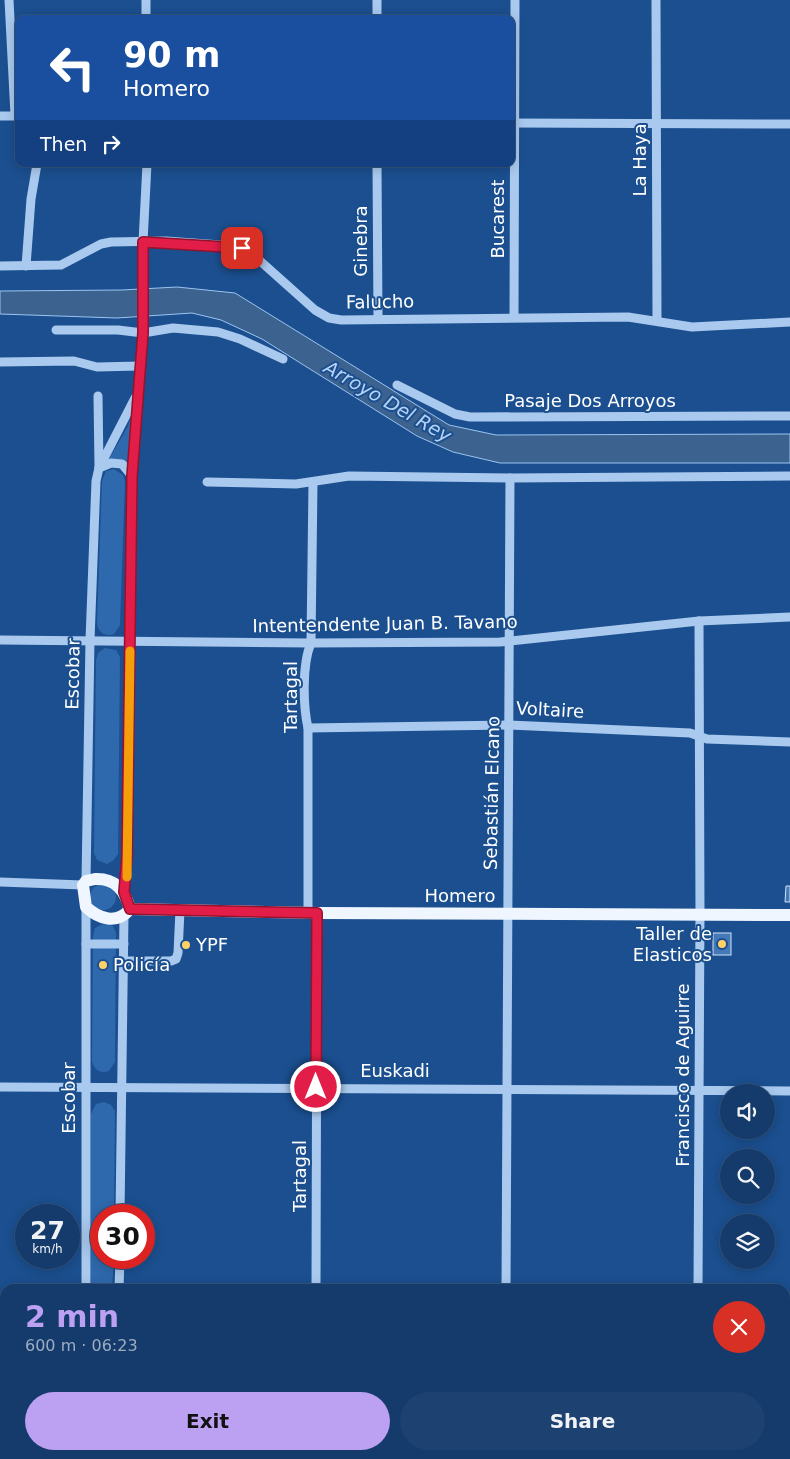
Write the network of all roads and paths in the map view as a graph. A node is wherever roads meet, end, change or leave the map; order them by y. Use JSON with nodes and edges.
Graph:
{"nodes":[{"id":1,"x":9,"y":0,"type":"edge"},
{"id":2,"x":146,"y":0,"type":"edge"},
{"id":3,"x":377,"y":0,"type":"edge"},
{"id":4,"x":514,"y":0,"type":"edge"},
{"id":5,"x":656,"y":0,"type":"edge"},
{"id":6,"x":146,"y":15,"type":"edge"},
{"id":7,"x":377,"y":15,"type":"edge"},
{"id":8,"x":514,"y":15,"type":"edge"},
{"id":9,"x":15,"y":87,"type":"edge"},
{"id":10,"x":0,"y":116,"type":"edge"},
{"id":11,"x":15,"y":116,"type":"edge"},
{"id":12,"x":515,"y":123,"type":"edge"},
{"id":13,"x":656,"y":124,"type":"junction"},
{"id":14,"x":790,"y":124,"type":"edge"},
{"id":15,"x":36,"y":167,"type":"edge"},
{"id":16,"x":146,"y":167,"type":"edge"},
{"id":17,"x":377,"y":167,"type":"edge"},
{"id":18,"x":513,"y":167,"type":"edge"},
{"id":19,"x":143,"y":242,"type":"junction"},
{"id":20,"x":0,"y":266,"type":"edge"},
{"id":21,"x":26,"y":266,"type":"junction"},
{"id":22,"x":378,"y":318,"type":"junction"},
{"id":23,"x":514,"y":318,"type":"junction"},
{"id":24,"x":657,"y":320,"type":"junction"},
{"id":25,"x":790,"y":322,"type":"edge"},
{"id":26,"x":56,"y":330,"type":"dead end"},
{"id":27,"x":143,"y":330,"type":"junction"},
{"id":28,"x":283,"y":359,"type":"dead end"},
{"id":29,"x":0,"y":362,"type":"edge"},
{"id":30,"x":140,"y":366,"type":"junction"},
{"id":31,"x":397,"y":385,"type":"dead end"},
{"id":32,"x":137,"y":393,"type":"junction"},
{"id":33,"x":98,"y":396,"type":"dead end"},
{"id":34,"x":790,"y":416,"type":"edge"},
{"id":35,"x":99,"y":468,"type":"junction"},
{"id":36,"x":132,"y":476,"type":"junction"},
{"id":37,"x":790,"y":476,"type":"edge"},
{"id":38,"x":510,"y":478,"type":"junction"},
{"id":39,"x":208,"y":482,"type":"dead end"},
{"id":40,"x":313,"y":482,"type":"junction"},
{"id":41,"x":790,"y":617,"type":"edge"},
{"id":42,"x":699,"y":622,"type":"junction"},
{"id":43,"x":0,"y":640,"type":"edge"},
{"id":44,"x":90,"y":640,"type":"junction"},
{"id":45,"x":511,"y":640,"type":"junction"},
{"id":46,"x":130,"y":642,"type":"junction"},
{"id":47,"x":311,"y":643,"type":"junction"},
{"id":48,"x":509,"y":725,"type":"junction"},
{"id":49,"x":308,"y":728,"type":"junction"},
{"id":50,"x":698,"y":736,"type":"junction"},
{"id":51,"x":790,"y":742,"type":"edge"},
{"id":52,"x":0,"y":882,"type":"edge"},
{"id":53,"x":85,"y":883,"type":"junction"},
{"id":54,"x":124,"y":892,"type":"junction"},
{"id":55,"x":86,"y":907,"type":"junction"},
{"id":56,"x":180,"y":910,"type":"junction"},
{"id":57,"x":127,"y":912,"type":"junction"},
{"id":58,"x":312,"y":913,"type":"junction"},
{"id":59,"x":507,"y":913,"type":"junction"},
{"id":60,"x":700,"y":914,"type":"junction"},
{"id":61,"x":790,"y":915,"type":"edge"},
{"id":62,"x":86,"y":944,"type":"junction"},
{"id":63,"x":124,"y":944,"type":"junction"},
{"id":64,"x":123,"y":961,"type":"junction"},
{"id":65,"x":0,"y":1086,"type":"edge"},
{"id":66,"x":85,"y":1087,"type":"junction"},
{"id":67,"x":121,"y":1087,"type":"junction"},
{"id":68,"x":316,"y":1087,"type":"junction"},
{"id":69,"x":505,"y":1088,"type":"junction"},
{"id":70,"x":699,"y":1090,"type":"junction"},
{"id":71,"x":790,"y":1091,"type":"edge"},
{"id":72,"x":120,"y":1204,"type":"edge"},
{"id":73,"x":120,"y":1269,"type":"edge"},
{"id":74,"x":86,"y":1284,"type":"edge"},
{"id":75,"x":119,"y":1284,"type":"edge"},
{"id":76,"x":316,"y":1284,"type":"edge"},
{"id":77,"x":506,"y":1284,"type":"edge"},
{"id":78,"x":698,"y":1284,"type":"edge"}],
"edges":[{"from":1,"to":9,"type":"street"},
{"from":2,"to":6,"type":"street"},
{"from":3,"to":7,"type":"street"},
{"from":4,"to":8,"type":"street","name":"Bucarest"},
{"from":5,"to":13,"type":"street","name":"La Haya"},
{"from":10,"to":11,"type":"street"},
{"from":12,"to":13,"type":"street"},
{"from":13,"to":14,"type":"street"},
{"from":13,"to":24,"type":"street","name":"La Haya"},
{"from":15,"to":21,"type":"street"},
{"from":16,"to":19,"type":"street","name":"Escobar"},
{"from":17,"to":22,"type":"street","name":"Ginebra"},
{"from":18,"to":23,"type":"street","name":"Bucarest"},
{"from":19,"to":21,"type":"street","name":"Falucho"},
{"from":19,"to":22,"type":"street","name":"Falucho"},
{"from":19,"to":27,"type":"street","name":"Escobar"},
{"from":20,"to":21,"type":"street","name":"Falucho"},
{"from":22,"to":23,"type":"street","name":"Falucho"},
{"from":23,"to":24,"type":"street","name":"Falucho"},
{"from":24,"to":25,"type":"street","name":"Falucho"},
{"from":26,"to":27,"type":"street"},
{"from":27,"to":28,"type":"street"},
{"from":27,"to":30,"type":"street","name":"Escobar"},
{"from":29,"to":30,"type":"street"},
{"from":30,"to":32,"type":"street","name":"Escobar"},
{"from":31,"to":34,"type":"street","name":"Pasaje Dos Arroyos"},
{"from":32,"to":35,"type":"street","name":"Escobar"},
{"from":32,"to":36,"type":"street","name":"Escobar"},
{"from":33,"to":35,"type":"street","name":"Escobar"},
{"from":35,"to":36,"type":"street"},
{"from":35,"to":44,"type":"street","name":"Escobar"},
{"from":36,"to":46,"type":"street","name":"Escobar"},
{"from":37,"to":38,"type":"street"},
{"from":38,"to":40,"type":"street"},
{"from":38,"to":45,"type":"street","name":"Sebastián Elcano"},
{"from":39,"to":40,"type":"street"},
{"from":40,"to":47,"type":"street","name":"Tartagal"},
{"from":41,"to":42,"type":"street","name":"Intentendente Juan B. Tavano"},
{"from":42,"to":45,"type":"street","name":"Intentendente Juan B. Tavano"},
{"from":42,"to":50,"type":"street","name":"Francisco de Aguirre"},
{"from":43,"to":44,"type":"street","name":"Intentendente Juan B. Tavano"},
{"from":44,"to":46,"type":"street","name":"Intentendente Juan B. Tavano"},
{"from":44,"to":53,"type":"street","name":"Escobar"},
{"from":45,"to":47,"type":"street","name":"Intentendente Juan B. Tavano"},
{"from":45,"to":48,"type":"street","name":"Sebastián Elcano"},
{"from":46,"to":47,"type":"street","name":"Intentendente Juan B. Tavano"},
{"from":46,"to":54,"type":"street","name":"Escobar"},
{"from":47,"to":49,"type":"street","name":"Tartagal"},
{"from":48,"to":49,"type":"street","name":"Voltaire"},
{"from":48,"to":50,"type":"street","name":"Voltaire"},
{"from":48,"to":59,"type":"street","name":"Sebastián Elcano"},
{"from":49,"to":58,"type":"street","name":"Tartagal"},
{"from":50,"to":51,"type":"street","name":"Voltaire"},
{"from":50,"to":60,"type":"street","name":"Francisco de Aguirre"},
{"from":52,"to":53,"type":"street"},
{"from":53,"to":54,"type":"main road"},
{"from":53,"to":55,"type":"main road"},
{"from":54,"to":57,"type":"main road"},
{"from":55,"to":57,"type":"main road"},
{"from":55,"to":62,"type":"street","name":"Escobar"},
{"from":56,"to":57,"type":"main road","name":"Homero"},
{"from":56,"to":58,"type":"main road","name":"Homero"},
{"from":56,"to":64,"type":"street"},
{"from":57,"to":63,"type":"street"},
{"from":58,"to":59,"type":"main road","name":"Homero"},
{"from":58,"to":68,"type":"street","name":"Tartagal"},
{"from":59,"to":60,"type":"main road","name":"Homero"},
{"from":59,"to":69,"type":"street","name":"Sebastián Elcano"},
{"from":60,"to":61,"type":"main road","name":"Homero"},
{"from":60,"to":70,"type":"street","name":"Francisco de Aguirre"},
{"from":62,"to":63,"type":"street"},
{"from":62,"to":66,"type":"street","name":"Escobar"},
{"from":63,"to":64,"type":"street"},
{"from":64,"to":67,"type":"street"},
{"from":65,"to":66,"type":"street","name":"Euskadi"},
{"from":66,"to":67,"type":"street","name":"Euskadi"},
{"from":66,"to":74,"type":"street","name":"Escobar"},
{"from":67,"to":68,"type":"street","name":"Euskadi"},
{"from":67,"to":72,"type":"street"},
{"from":68,"to":69,"type":"street","name":"Euskadi"},
{"from":68,"to":76,"type":"street","name":"Tartagal"},
{"from":69,"to":70,"type":"street","name":"Euskadi"},
{"from":69,"to":77,"type":"street","name":"Sebastián Elcano"},
{"from":70,"to":71,"type":"street","name":"Euskadi"},
{"from":70,"to":78,"type":"street","name":"Francisco de Aguirre"},
{"from":73,"to":75,"type":"street"}]}
